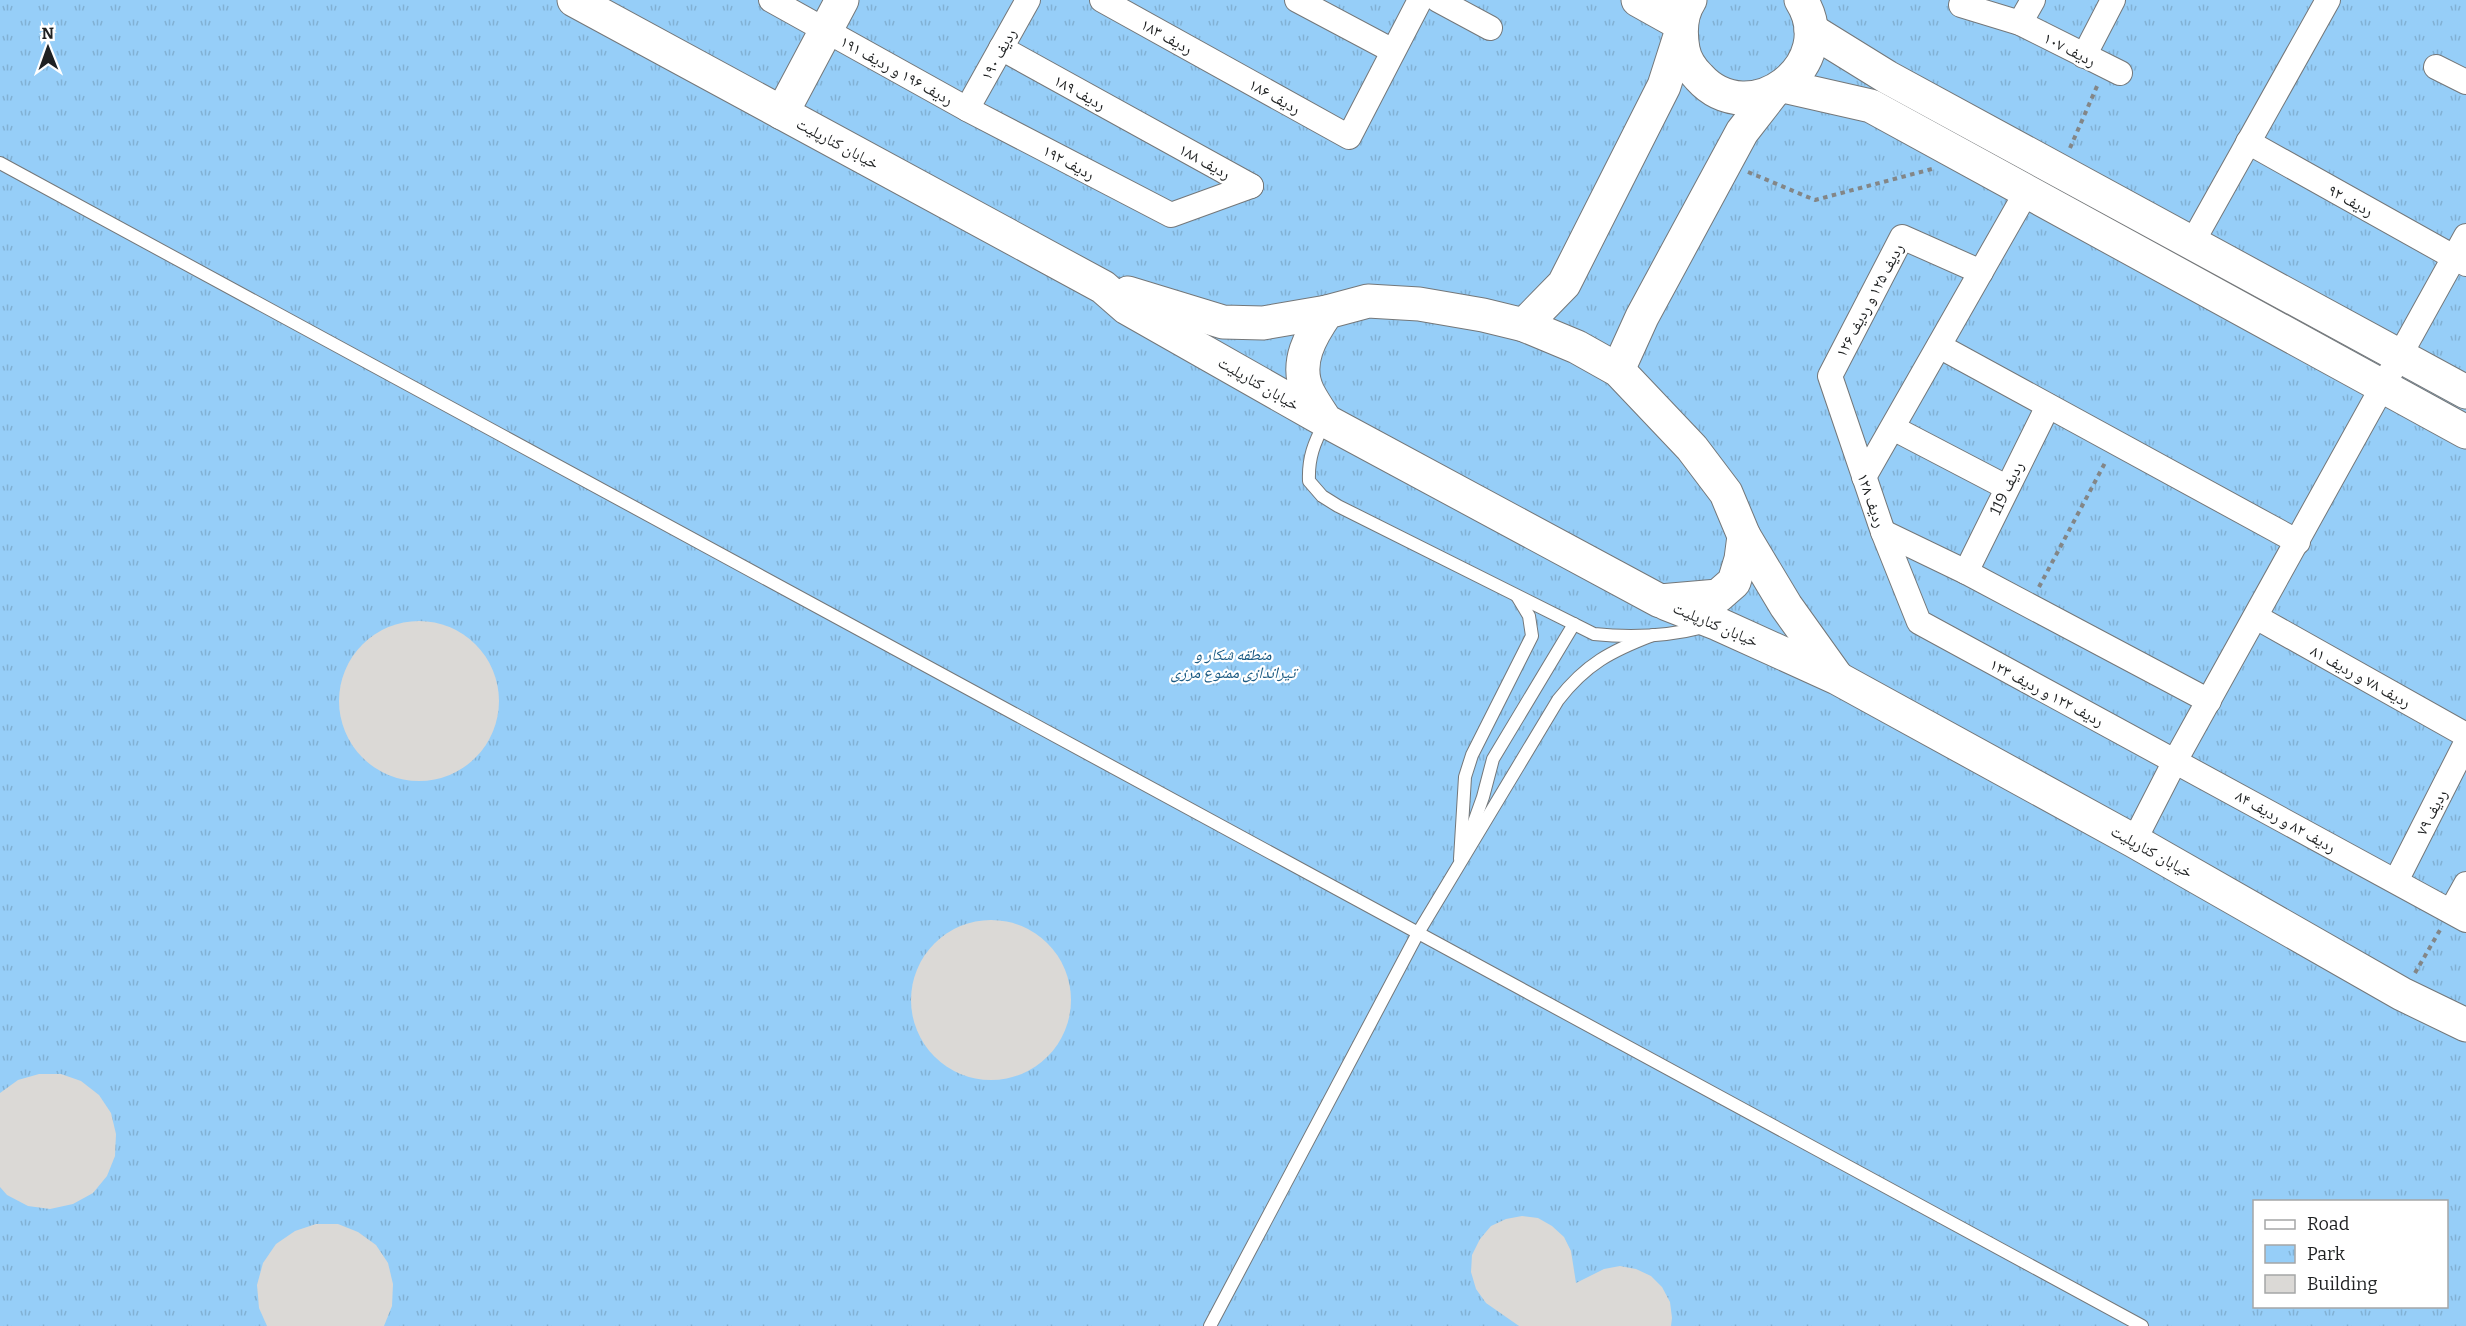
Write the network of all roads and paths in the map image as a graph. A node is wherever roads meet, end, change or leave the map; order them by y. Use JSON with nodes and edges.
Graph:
{"nodes":[{"id":1,"x":574,"y":0,"type":"edge"},
{"id":2,"x":771,"y":0,"type":"edge"},
{"id":3,"x":842,"y":0,"type":"edge"},
{"id":4,"x":1028,"y":0,"type":"edge"},
{"id":5,"x":1102,"y":0,"type":"edge"},
{"id":6,"x":1297,"y":0,"type":"edge"},
{"id":7,"x":1420,"y":0,"type":"edge"},
{"id":8,"x":1438,"y":0,"type":"edge"},
{"id":9,"x":1638,"y":0,"type":"edge"},
{"id":10,"x":2033,"y":0,"type":"edge"},
{"id":11,"x":2112,"y":0,"type":"edge"},
{"id":12,"x":2319,"y":3,"type":"edge"},
{"id":13,"x":1961,"y":5,"type":"dead end"},
{"id":14,"x":1808,"y":10,"type":"edge"},
{"id":15,"x":1684,"y":20,"type":"edge"},
{"id":16,"x":2020,"y":23,"type":"junction"},
{"id":17,"x":1490,"y":28,"type":"dead end"},
{"id":18,"x":826,"y":30,"type":"junction"},
{"id":19,"x":1001,"y":48,"type":"junction"},
{"id":20,"x":1392,"y":51,"type":"junction"},
{"id":21,"x":1201,"y":54,"type":"joint"},
{"id":22,"x":2084,"y":56,"type":"junction"},
{"id":23,"x":2436,"y":67,"type":"dead end"},
{"id":24,"x":2113,"y":70,"type":"joint"},
{"id":25,"x":2466,"y":82,"type":"edge"},
{"id":26,"x":1778,"y":89,"type":"junction"},
{"id":27,"x":967,"y":109,"type":"junction"},
{"id":28,"x":782,"y":113,"type":"junction"},
{"id":29,"x":1159,"y":136,"type":"joint"},
{"id":30,"x":2248,"y":142,"type":"junction"},
{"id":31,"x":1969,"y":160,"type":"junction"},
{"id":32,"x":0,"y":163,"type":"edge"},
{"id":33,"x":1725,"y":163,"type":"junction"},
{"id":34,"x":2060,"y":171,"type":"junction"},
{"id":35,"x":1251,"y":186,"type":"joint"},
{"id":36,"x":2027,"y":191,"type":"junction"},
{"id":37,"x":2466,"y":236,"type":"edge"},
{"id":38,"x":2192,"y":243,"type":"junction"},
{"id":39,"x":2460,"y":261,"type":"edge"},
{"id":40,"x":1980,"y":273,"type":"junction"},
{"id":41,"x":1103,"y":287,"type":"junction"},
{"id":42,"x":1327,"y":312,"type":"junction"},
{"id":43,"x":1524,"y":325,"type":"junction"},
{"id":44,"x":1939,"y":346,"type":"junction"},
{"id":45,"x":2401,"y":357,"type":"junction"},
{"id":46,"x":1618,"y":370,"type":"junction"},
{"id":47,"x":1830,"y":376,"type":"joint"},
{"id":48,"x":2384,"y":387,"type":"junction"},
{"id":49,"x":2466,"y":392,"type":"edge"},
{"id":50,"x":2048,"y":406,"type":"junction"},
{"id":51,"x":1326,"y":422,"type":"junction"},
{"id":52,"x":1893,"y":428,"type":"junction"},
{"id":53,"x":2466,"y":432,"type":"edge"},
{"id":54,"x":2116,"y":442,"type":"junction"},
{"id":55,"x":1864,"y":477,"type":"junction"},
{"id":56,"x":2006,"y":487,"type":"junction"},
{"id":57,"x":1883,"y":532,"type":"junction"},
{"id":58,"x":1744,"y":536,"type":"junction"},
{"id":59,"x":2298,"y":542,"type":"junction"},
{"id":60,"x":1966,"y":572,"type":"junction"},
{"id":61,"x":1517,"y":596,"type":"junction"},
{"id":62,"x":1660,"y":601,"type":"junction"},
{"id":63,"x":2029,"y":606,"type":"junction"},
{"id":64,"x":2256,"y":617,"type":"junction"},
{"id":65,"x":1919,"y":622,"type":"joint"},
{"id":66,"x":1574,"y":624,"type":"junction"},
{"id":67,"x":1718,"y":624,"type":"junction"},
{"id":68,"x":1653,"y":635,"type":"junction"},
{"id":69,"x":1838,"y":678,"type":"junction"},
{"id":70,"x":2209,"y":701,"type":"junction"},
{"id":71,"x":2466,"y":735,"type":"edge"},
{"id":72,"x":2466,"y":743,"type":"edge"},
{"id":73,"x":2175,"y":761,"type":"junction"},
{"id":74,"x":2134,"y":841,"type":"junction"},
{"id":75,"x":1459,"y":866,"type":"junction"},
{"id":76,"x":2396,"y":881,"type":"junction"},
{"id":77,"x":2466,"y":884,"type":"edge"},
{"id":78,"x":2459,"y":915,"type":"edge"},
{"id":79,"x":1418,"y":933,"type":"junction"},
{"id":80,"x":2402,"y":994,"type":"junction"},
{"id":81,"x":2466,"y":1025,"type":"edge"},
{"id":82,"x":1210,"y":1326,"type":"edge"},
{"id":83,"x":2142,"y":1326,"type":"edge"}],
"edges":[{"from":1,"to":28,"type":"main road","name":"خیابان کنارپلیت"},
{"from":2,"to":18,"type":"street","name":"ردیف ۱۹۶ و ردیف ۱۹۱"},
{"from":3,"to":18,"type":"main road"},
{"from":4,"to":19,"type":"street","name":"ردیف ۱۹۰"},
{"from":5,"to":21,"type":"street","name":"ردیف ۱۸۳"},
{"from":6,"to":20,"type":"street"},
{"from":7,"to":20,"type":"street"},
{"from":8,"to":17,"type":"street"},
{"from":9,"to":15,"type":"main road"},
{"from":10,"to":16,"type":"street"},
{"from":11,"to":22,"type":"street"},
{"from":12,"to":30,"type":"street"},
{"from":13,"to":16,"type":"street","name":"ردیف ۱۰۷"},
{"from":14,"to":26,"type":"main road"},
{"from":14,"to":34,"type":"main road"},
{"from":15,"to":26,"type":"main road"},
{"from":15,"to":43,"type":"main road"},
{"from":16,"to":22,"type":"street","name":"ردیف ۱۰۷"},
{"from":18,"to":27,"type":"street","name":"ردیف ۱۹۶ و ردیف ۱۹۱"},
{"from":18,"to":28,"type":"main road"},
{"from":19,"to":27,"type":"street","name":"ردیف ۱۹۰"},
{"from":19,"to":29,"type":"street","name":"ردیف ۱۸۹"},
{"from":20,"to":21,"type":"street","name":"ردیف ۱۸۶"},
{"from":22,"to":24,"type":"street","name":"ردیف ۱۰۷"},
{"from":23,"to":25,"type":"street"},
{"from":24,"to":34,"type":"path"},
{"from":26,"to":31,"type":"main road"},
{"from":26,"to":33,"type":"main road"},
{"from":27,"to":35,"type":"street","name":"ردیف ۱۹۲"},
{"from":28,"to":41,"type":"main road","name":"خیابان کنارپلیت"},
{"from":29,"to":35,"type":"street","name":"ردیف ۱۸۸"},
{"from":30,"to":38,"type":"street"},
{"from":30,"to":39,"type":"street","name":"ردیف ۹۲"},
{"from":31,"to":33,"type":"path"},
{"from":31,"to":36,"type":"main road"},
{"from":32,"to":79,"type":"lane"},
{"from":33,"to":46,"type":"main road"},
{"from":34,"to":38,"type":"main road"},
{"from":36,"to":40,"type":"street"},
{"from":36,"to":48,"type":"main road"},
{"from":37,"to":39,"type":"street"},
{"from":38,"to":45,"type":"main road"},
{"from":39,"to":45,"type":"street"},
{"from":40,"to":44,"type":"street"},
{"from":40,"to":47,"type":"street","name":"ردیف ۱۲۵ و ردیف ۱۲۶"},
{"from":41,"to":42,"type":"main road","name":"خیابان کنارپلیت"},
{"from":41,"to":51,"type":"main road","name":"خیابان کنارپلیت"},
{"from":42,"to":43,"type":"main road","name":"خیابان کنارپلیت"},
{"from":42,"to":51,"type":"main road"},
{"from":43,"to":46,"type":"main road","name":"خیابان کنارپلیت"},
{"from":44,"to":50,"type":"street"},
{"from":44,"to":52,"type":"street"},
{"from":45,"to":48,"type":"street"},
{"from":45,"to":49,"type":"main road"},
{"from":46,"to":58,"type":"main road","name":"خیابان کنارپلیت"},
{"from":47,"to":55,"type":"street","name":"ردیف ۱۲۸"},
{"from":48,"to":53,"type":"main road"},
{"from":48,"to":59,"type":"street"},
{"from":50,"to":54,"type":"street"},
{"from":50,"to":56,"type":"street","name":"ردیف 119"},
{"from":51,"to":61,"type":"lane"},
{"from":51,"to":62,"type":"main road","name":"خیابان کنارپلیت"},
{"from":52,"to":55,"type":"street"},
{"from":52,"to":56,"type":"street"},
{"from":54,"to":59,"type":"street"},
{"from":54,"to":63,"type":"path"},
{"from":55,"to":57,"type":"street","name":"ردیف ۱۲۸"},
{"from":56,"to":60,"type":"street","name":"ردیف 119"},
{"from":57,"to":60,"type":"street"},
{"from":57,"to":65,"type":"street","name":"ردیف ۱۲۸"},
{"from":58,"to":62,"type":"main road"},
{"from":58,"to":69,"type":"main road","name":"خیابان کنارپلیت"},
{"from":59,"to":64,"type":"street"},
{"from":60,"to":63,"type":"street"},
{"from":61,"to":66,"type":"lane"},
{"from":61,"to":75,"type":"lane"},
{"from":62,"to":67,"type":"main road","name":"خیابان کنارپلیت"},
{"from":63,"to":70,"type":"street"},
{"from":64,"to":70,"type":"street"},
{"from":64,"to":71,"type":"street","name":"ردیف ۷۸ و ردیف ۸۱"},
{"from":65,"to":73,"type":"street","name":"ردیف ۱۲۲ و ردیف ۱۲۳"},
{"from":66,"to":68,"type":"lane"},
{"from":66,"to":75,"type":"lane"},
{"from":67,"to":68,"type":"lane"},
{"from":67,"to":69,"type":"main road","name":"خیابان کنارپلیت"},
{"from":68,"to":75,"type":"lane"},
{"from":69,"to":74,"type":"main road","name":"خیابان کنارپلیت"},
{"from":70,"to":73,"type":"street"},
{"from":72,"to":76,"type":"street","name":"ردیف ۷۹"},
{"from":73,"to":74,"type":"street"},
{"from":73,"to":76,"type":"street","name":"ردیف ۸۲ و ردیف ۸۴"},
{"from":74,"to":80,"type":"main road","name":"خیابان کنارپلیت"},
{"from":75,"to":79,"type":"lane"},
{"from":76,"to":78,"type":"street","name":"ردیف ۸۲ و ردیف ۸۴"},
{"from":77,"to":78,"type":"street"},
{"from":78,"to":80,"type":"path"},
{"from":79,"to":82,"type":"lane"},
{"from":79,"to":83,"type":"lane"},
{"from":80,"to":81,"type":"main road","name":"خیابان کنارپلیت"}]}
